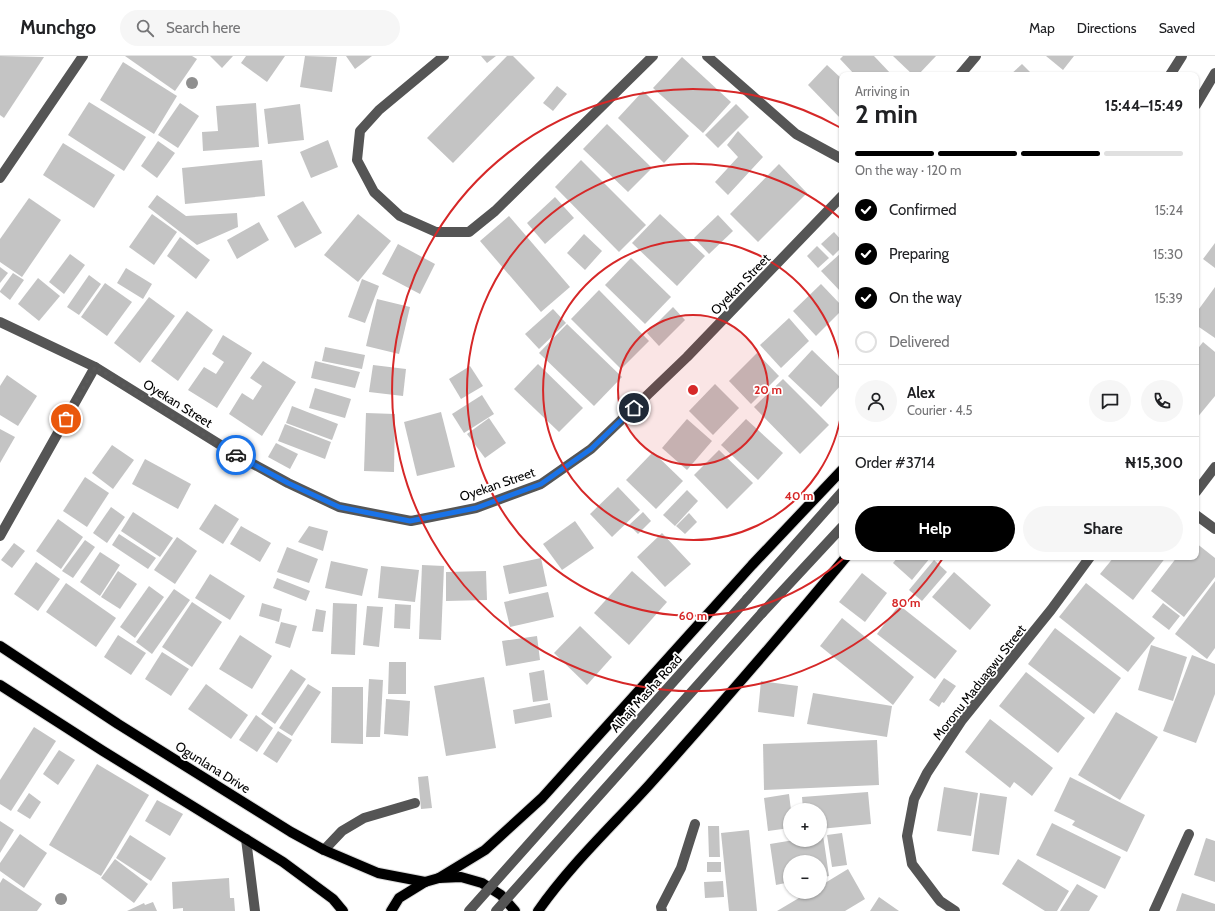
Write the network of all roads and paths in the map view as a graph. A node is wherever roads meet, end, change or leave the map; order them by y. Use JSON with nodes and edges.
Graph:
{"nodes":[{"id":1,"x":83,"y":56,"type":"edge"},
{"id":2,"x":444,"y":56,"type":"edge"},
{"id":3,"x":653,"y":56,"type":"edge"},
{"id":4,"x":707,"y":56,"type":"edge"},
{"id":5,"x":976,"y":56,"type":"edge"},
{"id":6,"x":1182,"y":56,"type":"edge"},
{"id":7,"x":963,"y":72,"type":"edge"},
{"id":8,"x":1172,"y":72,"type":"edge"},
{"id":9,"x":1215,"y":73,"type":"edge"},
{"id":10,"x":1199,"y":100,"type":"edge"},
{"id":11,"x":839,"y":157,"type":"edge"},
{"id":12,"x":0,"y":178,"type":"edge"},
{"id":13,"x":839,"y":199,"type":"edge"},
{"id":14,"x":0,"y":322,"type":"edge"},
{"id":15,"x":95,"y":367,"type":"junction"},
{"id":16,"x":1215,"y":467,"type":"edge"},
{"id":17,"x":839,"y":473,"type":"edge"},
{"id":18,"x":1199,"y":488,"type":"edge"},
{"id":19,"x":839,"y":495,"type":"edge"},
{"id":20,"x":1199,"y":517,"type":"edge"},
{"id":21,"x":1215,"y":529,"type":"edge"},
{"id":22,"x":839,"y":530,"type":"edge"},
{"id":23,"x":0,"y":536,"type":"edge"},
{"id":24,"x":844,"y":560,"type":"edge"},
{"id":25,"x":1088,"y":560,"type":"edge"},
{"id":26,"x":0,"y":646,"type":"edge"},
{"id":27,"x":0,"y":685,"type":"edge"},
{"id":28,"x":415,"y":803,"type":"dead end"},
{"id":29,"x":695,"y":824,"type":"dead end"},
{"id":30,"x":1189,"y":834,"type":"dead end"},
{"id":31,"x":246,"y":839,"type":"junction"},
{"id":32,"x":324,"y":850,"type":"junction"},
{"id":33,"x":439,"y":878,"type":"junction"},
{"id":34,"x":425,"y":882,"type":"junction"},
{"id":35,"x":255,"y":911,"type":"edge"},
{"id":36,"x":343,"y":911,"type":"edge"},
{"id":37,"x":391,"y":911,"type":"edge"},
{"id":38,"x":469,"y":911,"type":"edge"},
{"id":39,"x":496,"y":911,"type":"edge"},
{"id":40,"x":515,"y":911,"type":"edge"},
{"id":41,"x":538,"y":911,"type":"edge"},
{"id":42,"x":662,"y":911,"type":"edge"},
{"id":43,"x":955,"y":911,"type":"edge"},
{"id":44,"x":1154,"y":911,"type":"edge"}],
"edges":[{"from":1,"to":12,"type":"street"},
{"from":2,"to":3,"type":"street"},
{"from":4,"to":11,"type":"street"},
{"from":5,"to":7,"type":"street"},
{"from":6,"to":8,"type":"street"},
{"from":9,"to":10,"type":"street"},
{"from":13,"to":15,"type":"street","name":"Oyekan Street"},
{"from":14,"to":15,"type":"street","name":"Oyekan Street"},
{"from":15,"to":23,"type":"street"},
{"from":16,"to":18,"type":"street"},
{"from":17,"to":33,"type":"main road"},
{"from":19,"to":38,"type":"street","name":"Alhaji Masha Road","bridge":true},
{"from":20,"to":21,"type":"street"},
{"from":22,"to":39,"type":"street","bridge":true},
{"from":24,"to":41,"type":"main road"},
{"from":25,"to":43,"type":"street","name":"Moronu Maduagwu Street"},
{"from":26,"to":32,"type":"main road","name":"Ogunlana Drive"},
{"from":27,"to":31,"type":"main road"},
{"from":28,"to":32,"type":"street"},
{"from":29,"to":42,"type":"street"},
{"from":30,"to":44,"type":"street"},
{"from":31,"to":35,"type":"street"},
{"from":31,"to":36,"type":"main road"},
{"from":32,"to":34,"type":"main road","name":"Ogunlana Drive"},
{"from":33,"to":34,"type":"main road"},
{"from":33,"to":40,"type":"main road"},
{"from":34,"to":37,"type":"main road"}]}
